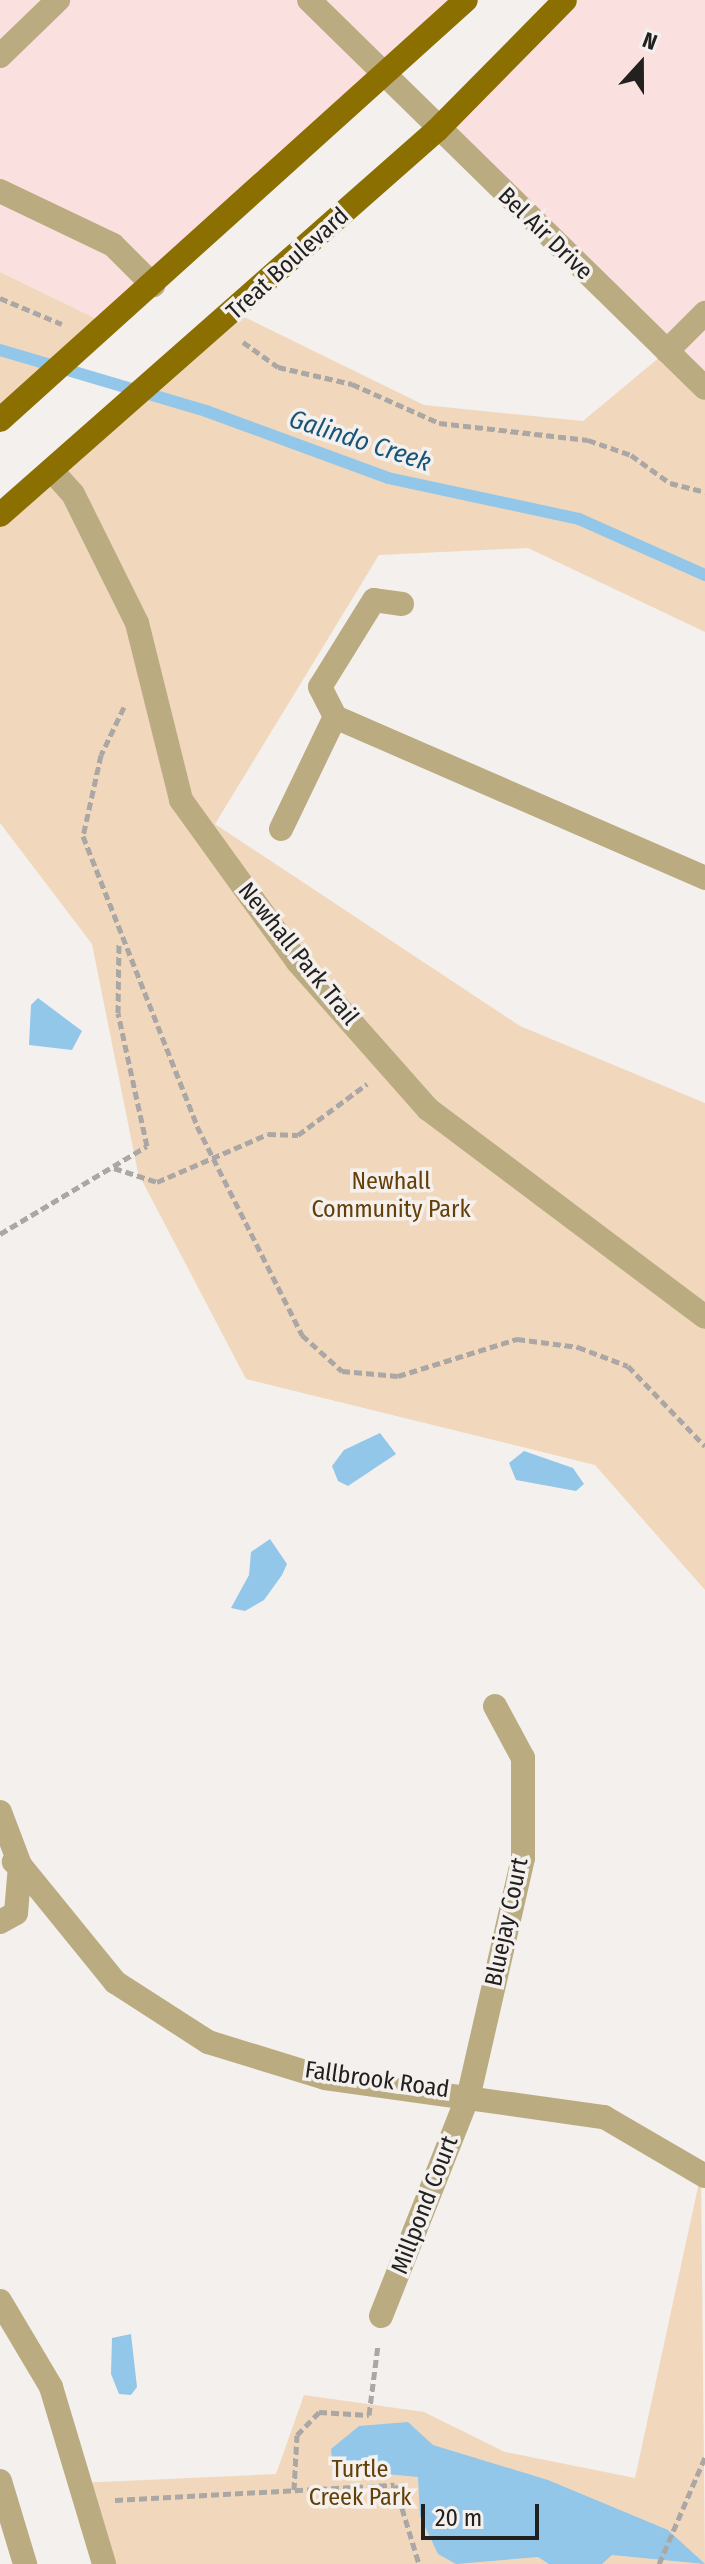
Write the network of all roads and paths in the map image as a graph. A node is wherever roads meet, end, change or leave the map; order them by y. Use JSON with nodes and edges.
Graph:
{"nodes":[{"id":1,"x":58,"y":0,"type":"edge"},
{"id":2,"x":309,"y":0,"type":"edge"},
{"id":3,"x":466,"y":0,"type":"edge"},
{"id":4,"x":565,"y":0,"type":"edge"},
{"id":5,"x":0,"y":56,"type":"edge"},
{"id":6,"x":385,"y":80,"type":"junction"},
{"id":7,"x":437,"y":130,"type":"junction"},
{"id":8,"x":0,"y":191,"type":"edge"},
{"id":9,"x":153,"y":285,"type":"junction"},
{"id":10,"x":0,"y":298,"type":"edge"},
{"id":11,"x":705,"y":313,"type":"edge"},
{"id":12,"x":242,"y":342,"type":"dead end"},
{"id":13,"x":89,"y":346,"type":"junction"},
{"id":14,"x":667,"y":351,"type":"junction"},
{"id":15,"x":705,"y":388,"type":"edge"},
{"id":16,"x":0,"y":420,"type":"edge"},
{"id":17,"x":54,"y":473,"type":"junction"},
{"id":18,"x":705,"y":492,"type":"edge"},
{"id":19,"x":0,"y":515,"type":"edge"},
{"id":20,"x":402,"y":604,"type":"dead end"},
{"id":21,"x":148,"y":659,"type":"junction"},
{"id":22,"x":335,"y":717,"type":"junction"},
{"id":23,"x":281,"y":829,"type":"dead end"},
{"id":24,"x":705,"y":878,"type":"edge"},
{"id":25,"x":119,"y":937,"type":"junction"},
{"id":26,"x":388,"y":1064,"type":"junction"},
{"id":27,"x":213,"y":1158,"type":"junction"},
{"id":28,"x":113,"y":1167,"type":"junction"},
{"id":29,"x":0,"y":1234,"type":"edge"},
{"id":30,"x":705,"y":1317,"type":"edge"},
{"id":31,"x":705,"y":1446,"type":"edge"},
{"id":32,"x":495,"y":1706,"type":"dead end"},
{"id":33,"x":0,"y":1812,"type":"edge"},
{"id":34,"x":10,"y":1861,"type":"edge"},
{"id":35,"x":0,"y":1922,"type":"edge"},
{"id":36,"x":469,"y":2094,"type":"junction"},
{"id":37,"x":705,"y":2176,"type":"edge"},
{"id":38,"x":0,"y":2301,"type":"edge"},
{"id":39,"x":381,"y":2316,"type":"joint"},
{"id":40,"x":705,"y":2457,"type":"edge"},
{"id":41,"x":0,"y":2481,"type":"edge"},
{"id":42,"x":294,"y":2490,"type":"junction"},
{"id":43,"x":86,"y":2505,"type":"junction"},
{"id":44,"x":660,"y":2562,"type":"edge"},
{"id":45,"x":25,"y":2564,"type":"edge"},
{"id":46,"x":104,"y":2564,"type":"edge"},
{"id":47,"x":419,"y":2564,"type":"edge"}],
"edges":[{"from":1,"to":5,"type":"street"},
{"from":2,"to":6,"type":"street","name":"Bel Air Drive"},
{"from":3,"to":6,"type":"main road"},
{"from":4,"to":7,"type":"main road","name":"Treat Boulevard"},
{"from":6,"to":7,"type":"street","name":"Bel Air Drive"},
{"from":6,"to":9,"type":"main road"},
{"from":7,"to":14,"type":"street","name":"Bel Air Drive"},
{"from":7,"to":17,"type":"main road","name":"Treat Boulevard"},
{"from":8,"to":9,"type":"street"},
{"from":9,"to":13,"type":"main road"},
{"from":10,"to":13,"type":"path"},
{"from":11,"to":14,"type":"street"},
{"from":12,"to":18,"type":"path"},
{"from":13,"to":16,"type":"main road"},
{"from":14,"to":15,"type":"street","name":"Bel Air Drive"},
{"from":17,"to":19,"type":"main road","name":"Treat Boulevard"},
{"from":17,"to":21,"type":"street","name":"Newhall Park Trail"},
{"from":20,"to":22,"type":"street"},
{"from":21,"to":25,"type":"path"},
{"from":21,"to":26,"type":"street","name":"Newhall Park Trail"},
{"from":22,"to":23,"type":"street"},
{"from":22,"to":24,"type":"street"},
{"from":25,"to":27,"type":"path"},
{"from":25,"to":28,"type":"path"},
{"from":26,"to":27,"type":"path"},
{"from":26,"to":30,"type":"street","name":"Newhall Park Trail"},
{"from":27,"to":28,"type":"path"},
{"from":27,"to":31,"type":"path"},
{"from":28,"to":29,"type":"path"},
{"from":32,"to":36,"type":"street","name":"Bluejay Court"},
{"from":33,"to":34,"type":"street","name":"Fallbrook Road"},
{"from":34,"to":35,"type":"street"},
{"from":34,"to":36,"type":"street","name":"Fallbrook Road"},
{"from":36,"to":37,"type":"street","name":"Fallbrook Road"},
{"from":36,"to":39,"type":"street","name":"Millpond Court"},
{"from":38,"to":43,"type":"street"},
{"from":39,"to":42,"type":"path"},
{"from":40,"to":44,"type":"path"},
{"from":41,"to":45,"type":"street"},
{"from":42,"to":43,"type":"path"},
{"from":42,"to":47,"type":"path"},
{"from":43,"to":46,"type":"street"}]}
